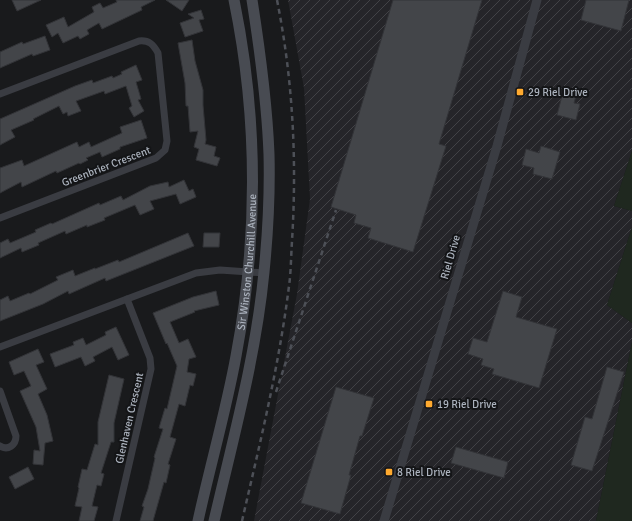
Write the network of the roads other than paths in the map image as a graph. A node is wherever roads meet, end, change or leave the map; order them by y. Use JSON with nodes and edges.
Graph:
{"nodes":[{"id":1,"x":234,"y":0,"type":"edge"},
{"id":2,"x":252,"y":0,"type":"edge"},
{"id":3,"x":537,"y":0,"type":"edge"},
{"id":4,"x":0,"y":94,"type":"edge"},
{"id":5,"x":0,"y":218,"type":"edge"},
{"id":6,"x":248,"y":272,"type":"junction"},
{"id":7,"x":264,"y":273,"type":"junction"},
{"id":8,"x":127,"y":299,"type":"junction"},
{"id":9,"x":0,"y":347,"type":"edge"},
{"id":10,"x":0,"y":391,"type":"edge"},
{"id":11,"x":0,"y":446,"type":"edge"},
{"id":12,"x":116,"y":521,"type":"edge"},
{"id":13,"x":198,"y":521,"type":"edge"},
{"id":14,"x":214,"y":521,"type":"edge"},
{"id":15,"x":384,"y":521,"type":"edge"}],
"edges":[{"from":1,"to":6,"type":"main road","name":"Sir Winston Churchill Avenue"},
{"from":2,"to":7,"type":"main road","name":"Sir Winston Churchill Avenue"},
{"from":3,"to":15,"type":"street","name":"Riel Drive"},
{"from":4,"to":5,"type":"street","name":"Greenbrier Crescent"},
{"from":6,"to":7,"type":"street"},
{"from":6,"to":8,"type":"street"},
{"from":6,"to":13,"type":"main road","name":"Sir Winston Churchill Avenue"},
{"from":7,"to":14,"type":"main road","name":"Sir Winston Churchill Avenue"},
{"from":8,"to":9,"type":"street"},
{"from":8,"to":12,"type":"street","name":"Glenhaven Crescent"},
{"from":10,"to":11,"type":"street"}]}
